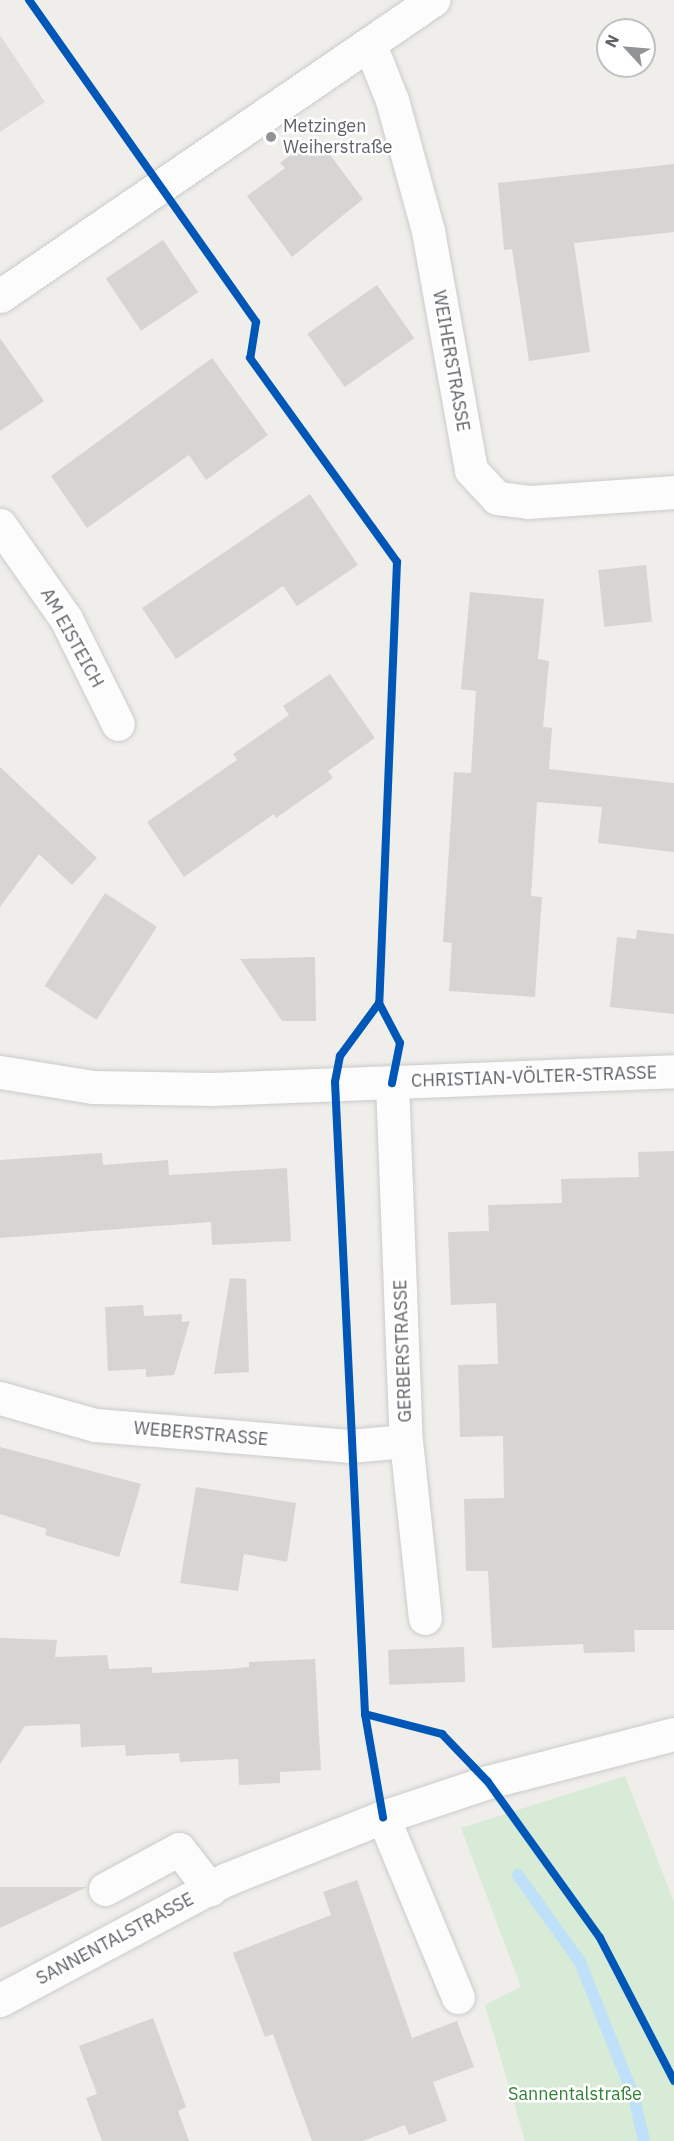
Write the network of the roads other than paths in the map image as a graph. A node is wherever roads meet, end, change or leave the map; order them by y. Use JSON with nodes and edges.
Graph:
{"nodes":[{"id":1,"x":433,"y":0,"type":"edge"},
{"id":2,"x":370,"y":45,"type":"junction"},
{"id":3,"x":0,"y":296,"type":"edge"},
{"id":4,"x":674,"y":492,"type":"edge"},
{"id":5,"x":0,"y":525,"type":"edge"},
{"id":6,"x":118,"y":724,"type":"dead end"},
{"id":7,"x":674,"y":1071,"type":"edge"},
{"id":8,"x":0,"y":1072,"type":"edge"},
{"id":9,"x":392,"y":1083,"type":"junction"},
{"id":10,"x":0,"y":1398,"type":"edge"},
{"id":11,"x":406,"y":1441,"type":"junction"},
{"id":12,"x":425,"y":1618,"type":"dead end"},
{"id":13,"x":674,"y":1734,"type":"edge"},
{"id":14,"x":383,"y":1817,"type":"junction"},
{"id":15,"x":105,"y":1889,"type":"dead end"},
{"id":16,"x":210,"y":1889,"type":"junction"},
{"id":17,"x":458,"y":1997,"type":"dead end"},
{"id":18,"x":0,"y":2000,"type":"edge"}],
"edges":[{"from":1,"to":2,"type":"street"},
{"from":2,"to":3,"type":"street"},
{"from":2,"to":4,"type":"street","name":"WEIHERSTRASSE"},
{"from":5,"to":6,"type":"street","name":"AM EISTEICH"},
{"from":7,"to":9,"type":"street","name":"CHRISTIAN-VÖLTER-STRASSE"},
{"from":8,"to":9,"type":"street","name":"CHRISTIAN-VÖLTER-STRASSE"},
{"from":9,"to":11,"type":"street","name":"GERBERSTRASSE"},
{"from":10,"to":11,"type":"street","name":"WEBERSTRASSE"},
{"from":11,"to":12,"type":"street","name":"GERBERSTRASSE"},
{"from":13,"to":14,"type":"street","name":"SANNENTALSTRASSE"},
{"from":14,"to":16,"type":"street","name":"SANNENTALSTRASSE"},
{"from":14,"to":17,"type":"street"},
{"from":15,"to":16,"type":"street"},
{"from":16,"to":18,"type":"street","name":"SANNENTALSTRASSE"}]}
